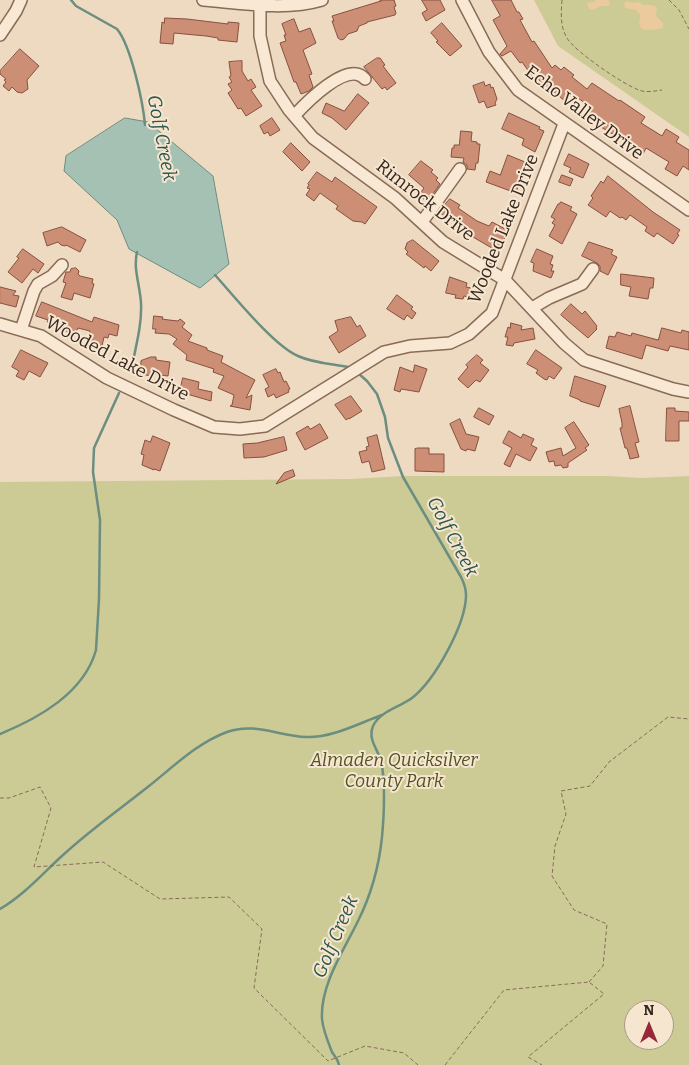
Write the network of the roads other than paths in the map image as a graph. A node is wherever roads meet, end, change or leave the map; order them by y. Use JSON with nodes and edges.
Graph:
{"nodes":[{"id":1,"x":21,"y":0,"type":"edge"},
{"id":2,"x":202,"y":0,"type":"edge"},
{"id":3,"x":322,"y":0,"type":"edge"},
{"id":4,"x":462,"y":0,"type":"edge"},
{"id":5,"x":260,"y":5,"type":"junction"},
{"id":6,"x":0,"y":35,"type":"edge"},
{"id":7,"x":365,"y":79,"type":"dead end"},
{"id":8,"x":294,"y":116,"type":"junction"},
{"id":9,"x":564,"y":124,"type":"junction"},
{"id":10,"x":460,"y":169,"type":"dead end"},
{"id":11,"x":689,"y":210,"type":"edge"},
{"id":12,"x":422,"y":222,"type":"junction"},
{"id":13,"x":62,"y":265,"type":"dead end"},
{"id":14,"x":593,"y":269,"type":"dead end"},
{"id":15,"x":506,"y":280,"type":"junction"},
{"id":16,"x":532,"y":308,"type":"junction"},
{"id":17,"x":0,"y":324,"type":"edge"},
{"id":18,"x":21,"y":330,"type":"junction"},
{"id":19,"x":689,"y":392,"type":"edge"}],
"edges":[{"from":1,"to":6,"type":"street"},
{"from":2,"to":5,"type":"street"},
{"from":3,"to":5,"type":"street"},
{"from":4,"to":9,"type":"street","name":"Echo Valley Drive"},
{"from":5,"to":8,"type":"street","name":"Rimrock Drive"},
{"from":7,"to":8,"type":"street"},
{"from":8,"to":12,"type":"street","name":"Rimrock Drive"},
{"from":9,"to":11,"type":"street","name":"Echo Valley Drive"},
{"from":9,"to":15,"type":"street","name":"Wooded Lake Drive"},
{"from":10,"to":12,"type":"street"},
{"from":12,"to":15,"type":"street","name":"Rimrock Drive"},
{"from":13,"to":18,"type":"street"},
{"from":14,"to":16,"type":"street"},
{"from":15,"to":16,"type":"street","name":"Rimrock Drive"},
{"from":15,"to":18,"type":"street","name":"Wooded Lake Drive"},
{"from":16,"to":19,"type":"street","name":"Rimrock Drive"},
{"from":17,"to":18,"type":"street","name":"Wooded Lake Drive"}]}
